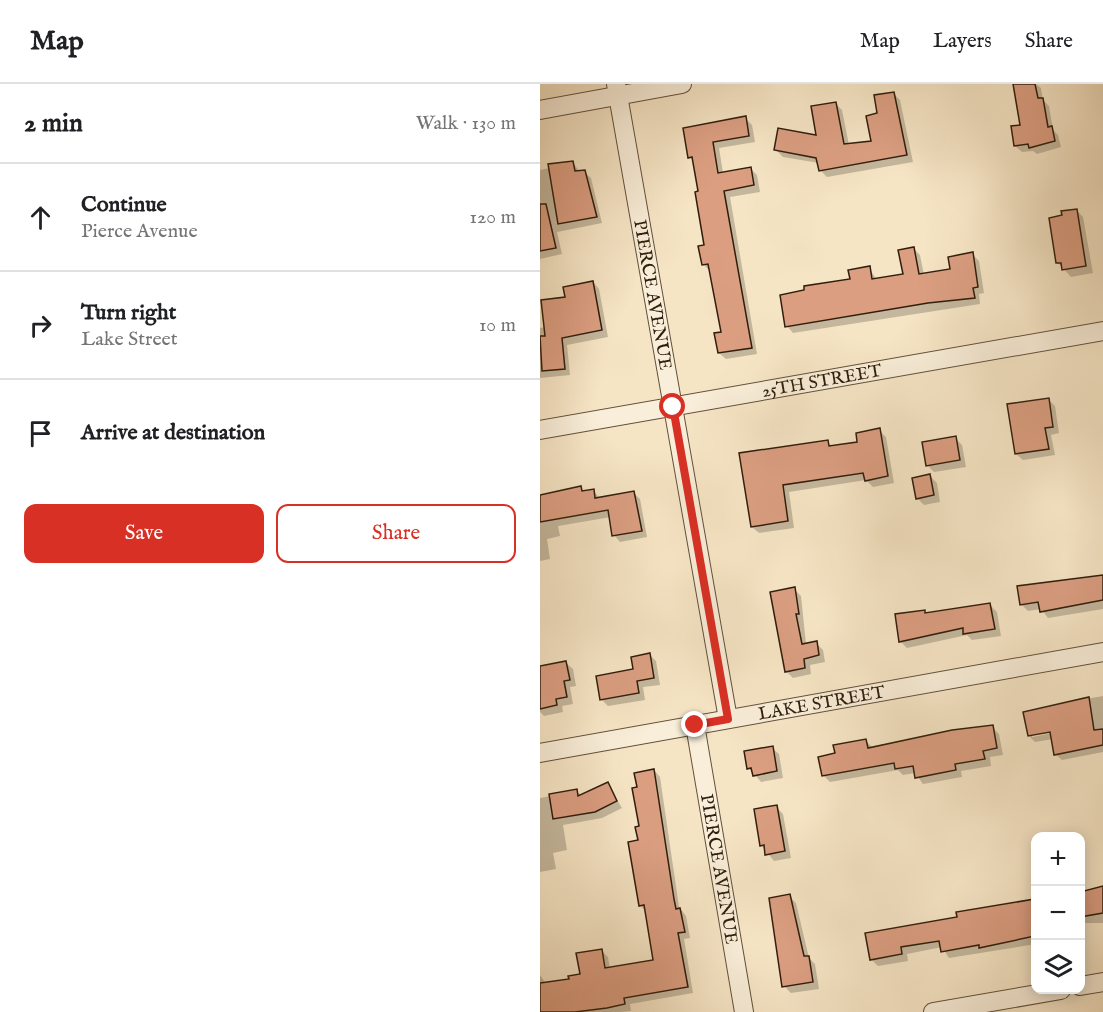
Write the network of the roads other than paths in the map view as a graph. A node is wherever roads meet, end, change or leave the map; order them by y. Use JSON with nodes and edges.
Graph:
{"nodes":[{"id":1,"x":682,"y":84,"type":"edge"},
{"id":2,"x":617,"y":90,"type":"edge"},
{"id":3,"x":540,"y":110,"type":"edge"},
{"id":4,"x":1103,"y":330,"type":"edge"},
{"id":5,"x":673,"y":407,"type":"junction"},
{"id":6,"x":540,"y":430,"type":"edge"},
{"id":7,"x":1103,"y":652,"type":"edge"},
{"id":8,"x":728,"y":719,"type":"junction"},
{"id":9,"x":695,"y":725,"type":"junction"},
{"id":10,"x":540,"y":753,"type":"edge"},
{"id":11,"x":1103,"y":982,"type":"edge"},
{"id":12,"x":1085,"y":985,"type":"edge"},
{"id":13,"x":1038,"y":994,"type":"edge"},
{"id":14,"x":744,"y":1012,"type":"edge"},
{"id":15,"x":933,"y":1012,"type":"edge"}],
"edges":[{"from":1,"to":2,"type":"street"},
{"from":2,"to":3,"type":"street"},
{"from":2,"to":5,"type":"street","name":"PIERCE AVENUE"},
{"from":4,"to":5,"type":"street","name":"25TH STREET"},
{"from":5,"to":6,"type":"street","name":"25TH STREET"},
{"from":5,"to":8,"type":"street","name":"PIERCE AVENUE"},
{"from":7,"to":8,"type":"street","name":"LAKE STREET"},
{"from":8,"to":9,"type":"street","name":"LAKE STREET"},
{"from":9,"to":10,"type":"street","name":"LAKE STREET"},
{"from":9,"to":14,"type":"street","name":"PIERCE AVENUE"},
{"from":11,"to":12,"type":"street"},
{"from":13,"to":15,"type":"street"}]}
